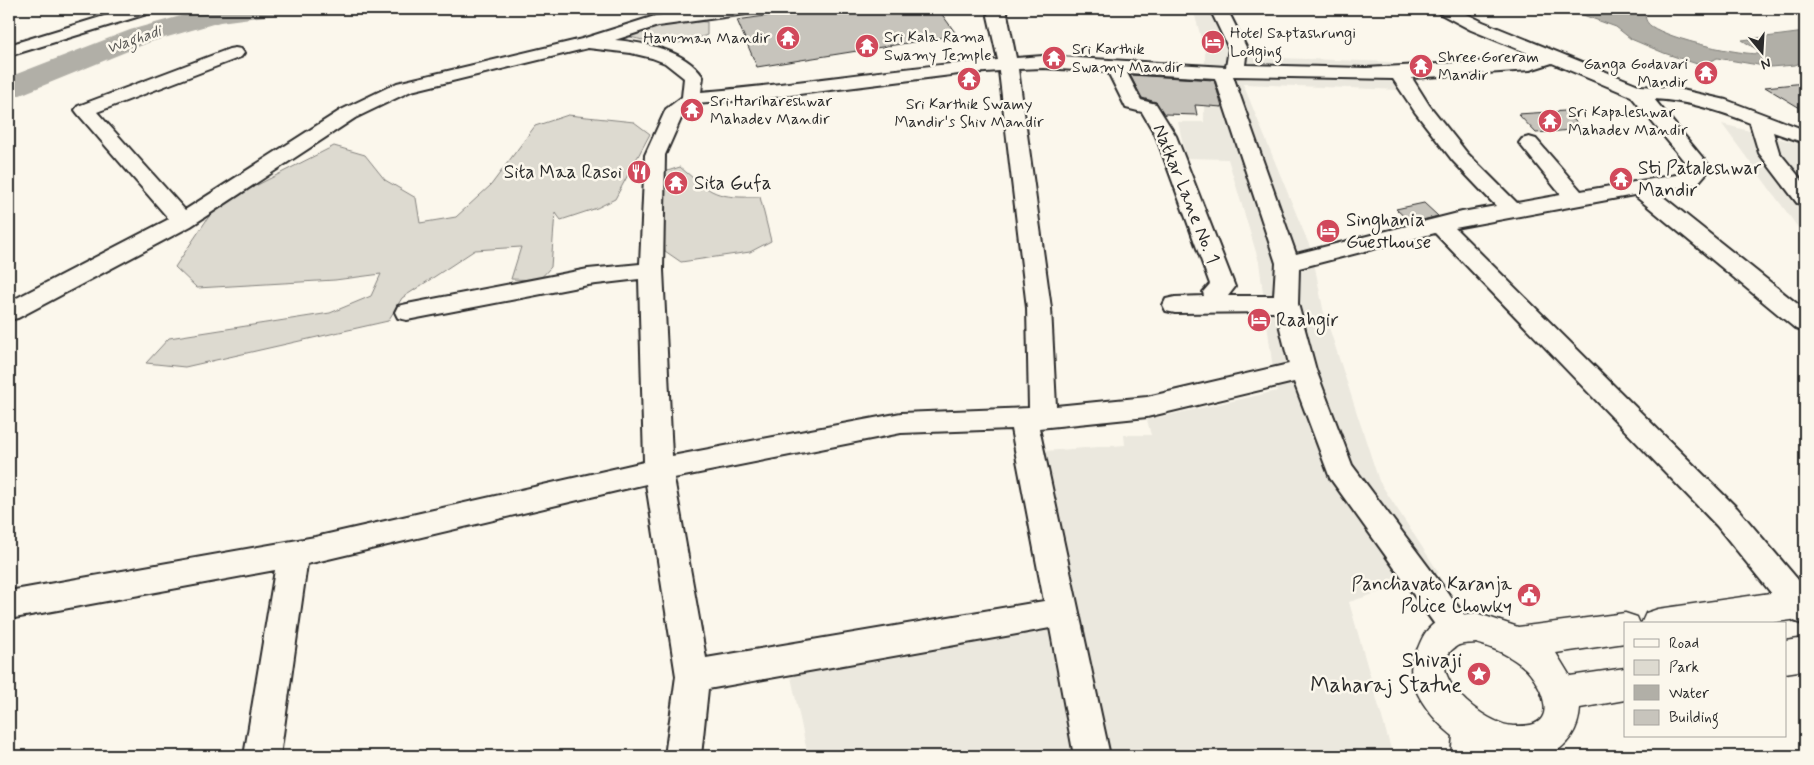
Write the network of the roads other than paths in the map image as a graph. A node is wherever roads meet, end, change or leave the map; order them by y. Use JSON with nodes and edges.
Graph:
{"nodes":[{"id":1,"x":144,"y":9,"type":"edge"},
{"id":2,"x":746,"y":9,"type":"edge"},
{"id":3,"x":997,"y":9,"type":"edge"},
{"id":4,"x":1218,"y":9,"type":"edge"},
{"id":5,"x":1444,"y":9,"type":"edge"},
{"id":6,"x":588,"y":43,"type":"junction"},
{"id":7,"x":9,"y":51,"type":"edge"},
{"id":8,"x":235,"y":53,"type":"dead end"},
{"id":9,"x":1552,"y":57,"type":"junction"},
{"id":10,"x":1008,"y":65,"type":"junction"},
{"id":11,"x":1115,"y":67,"type":"junction"},
{"id":12,"x":1229,"y":72,"type":"junction"},
{"id":13,"x":1398,"y":73,"type":"junction"},
{"id":14,"x":1638,"y":92,"type":"junction"},
{"id":15,"x":691,"y":99,"type":"junction"},
{"id":16,"x":1759,"y":120,"type":"junction"},
{"id":17,"x":1805,"y":137,"type":"edge"},
{"id":18,"x":1529,"y":143,"type":"dead end"},
{"id":19,"x":1640,"y":189,"type":"junction"},
{"id":20,"x":1805,"y":198,"type":"edge"},
{"id":21,"x":1576,"y":199,"type":"junction"},
{"id":22,"x":1512,"y":210,"type":"junction"},
{"id":23,"x":183,"y":220,"type":"junction"},
{"id":24,"x":1440,"y":225,"type":"junction"},
{"id":25,"x":1288,"y":263,"type":"junction"},
{"id":26,"x":651,"y":270,"type":"junction"},
{"id":27,"x":1286,"y":304,"type":"junction"},
{"id":28,"x":1175,"y":305,"type":"dead end"},
{"id":29,"x":1217,"y":305,"type":"junction"},
{"id":30,"x":9,"y":312,"type":"edge"},
{"id":31,"x":407,"y":312,"type":"dead end"},
{"id":32,"x":1805,"y":323,"type":"edge"},
{"id":33,"x":1303,"y":370,"type":"junction"},
{"id":34,"x":1033,"y":418,"type":"junction"},
{"id":35,"x":658,"y":470,"type":"junction"},
{"id":36,"x":293,"y":554,"type":"junction"},
{"id":37,"x":9,"y":605,"type":"edge"},
{"id":38,"x":1804,"y":606,"type":"edge"},
{"id":39,"x":1063,"y":612,"type":"junction"},
{"id":40,"x":1674,"y":622,"type":"edge"},
{"id":41,"x":1624,"y":628,"type":"edge"},
{"id":42,"x":1457,"y":630,"type":"junction"},
{"id":43,"x":1514,"y":643,"type":"junction"},
{"id":44,"x":1805,"y":654,"type":"edge"},
{"id":45,"x":1786,"y":658,"type":"edge"},
{"id":46,"x":693,"y":676,"type":"junction"},
{"id":47,"x":1624,"y":684,"type":"edge"},
{"id":48,"x":1561,"y":694,"type":"junction"},
{"id":49,"x":1470,"y":742,"type":"edge"},
{"id":50,"x":1525,"y":750,"type":"edge"},
{"id":51,"x":262,"y":756,"type":"edge"},
{"id":52,"x":683,"y":756,"type":"edge"},
{"id":53,"x":1092,"y":756,"type":"edge"}],
"edges":[{"from":1,"to":7,"type":"street"},
{"from":2,"to":6,"type":"street"},
{"from":3,"to":10,"type":"street"},
{"from":4,"to":12,"type":"street"},
{"from":5,"to":9,"type":"street"},
{"from":6,"to":15,"type":"street"},
{"from":6,"to":23,"type":"street"},
{"from":8,"to":23,"type":"street"},
{"from":9,"to":13,"type":"street"},
{"from":9,"to":14,"type":"street"},
{"from":10,"to":11,"type":"street"},
{"from":10,"to":15,"type":"street"},
{"from":10,"to":34,"type":"street"},
{"from":11,"to":12,"type":"street"},
{"from":11,"to":29,"type":"street","name":"Natkar Lane No. 1"},
{"from":12,"to":13,"type":"street"},
{"from":12,"to":25,"type":"street"},
{"from":13,"to":22,"type":"street"},
{"from":14,"to":16,"type":"street"},
{"from":14,"to":19,"type":"street"},
{"from":15,"to":26,"type":"street"},
{"from":16,"to":17,"type":"street"},
{"from":16,"to":20,"type":"street"},
{"from":18,"to":21,"type":"street"},
{"from":19,"to":21,"type":"street"},
{"from":19,"to":32,"type":"street"},
{"from":21,"to":22,"type":"street"},
{"from":22,"to":24,"type":"street"},
{"from":23,"to":30,"type":"street"},
{"from":24,"to":25,"type":"street"},
{"from":24,"to":38,"type":"street"},
{"from":25,"to":27,"type":"street"},
{"from":26,"to":31,"type":"street"},
{"from":26,"to":35,"type":"street"},
{"from":27,"to":29,"type":"street"},
{"from":27,"to":33,"type":"street"},
{"from":28,"to":29,"type":"street"},
{"from":33,"to":34,"type":"street"},
{"from":33,"to":42,"type":"street"},
{"from":34,"to":35,"type":"street"},
{"from":34,"to":39,"type":"street"},
{"from":35,"to":36,"type":"street"},
{"from":35,"to":46,"type":"street"},
{"from":36,"to":37,"type":"street"},
{"from":36,"to":51,"type":"street"},
{"from":38,"to":40,"type":"main road"},
{"from":39,"to":46,"type":"street"},
{"from":39,"to":53,"type":"street"},
{"from":41,"to":43,"type":"main road"},
{"from":42,"to":43,"type":"main road"},
{"from":42,"to":49,"type":"main road"},
{"from":43,"to":48,"type":"main road"},
{"from":44,"to":45,"type":"main road"},
{"from":46,"to":52,"type":"street"},
{"from":47,"to":48,"type":"main road"},
{"from":48,"to":50,"type":"main road"},
{"from":49,"to":50,"type":"main road"}]}
